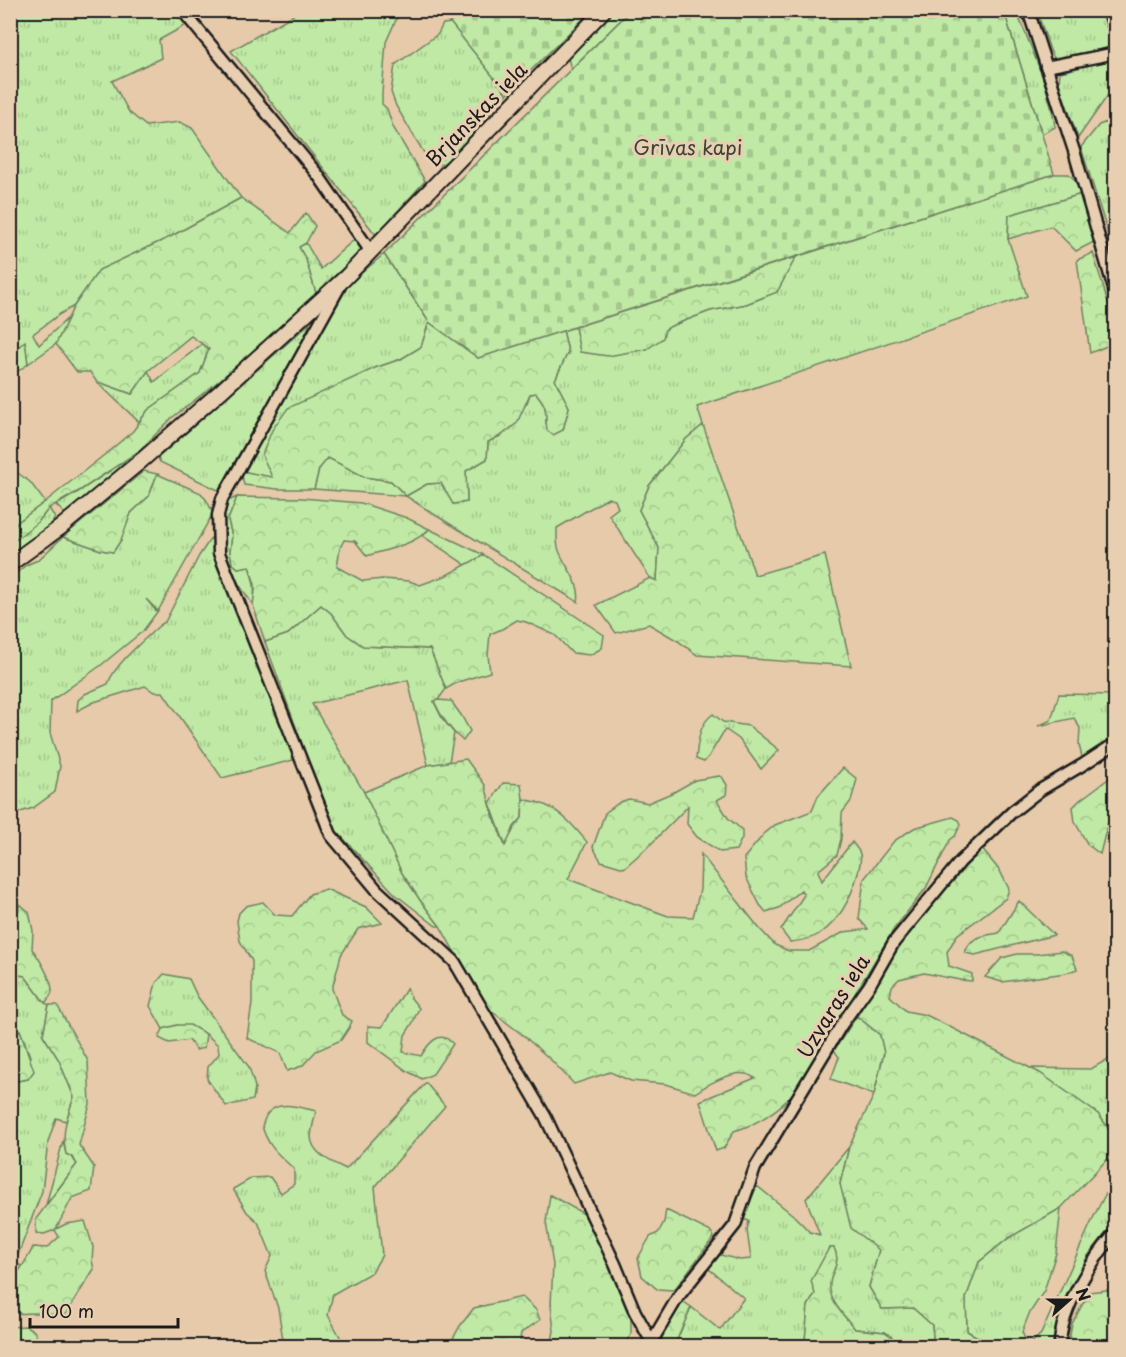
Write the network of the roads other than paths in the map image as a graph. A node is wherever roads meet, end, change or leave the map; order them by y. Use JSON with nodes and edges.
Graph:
{"nodes":[{"id":1,"x":182,"y":10,"type":"edge"},
{"id":2,"x":604,"y":10,"type":"edge"},
{"id":3,"x":1028,"y":10,"type":"edge"},
{"id":4,"x":1109,"y":10,"type":"edge"},
{"id":5,"x":1116,"y":31,"type":"edge"},
{"id":6,"x":1116,"y":53,"type":"edge"},
{"id":7,"x":1046,"y":67,"type":"junction"},
{"id":8,"x":374,"y":249,"type":"junction"},
{"id":9,"x":345,"y":278,"type":"junction"},
{"id":10,"x":1116,"y":296,"type":"edge"},
{"id":11,"x":10,"y":564,"type":"edge"},
{"id":12,"x":1116,"y":743,"type":"edge"},
{"id":13,"x":1116,"y":1232,"type":"edge"},
{"id":14,"x":652,"y":1345,"type":"edge"},
{"id":15,"x":1060,"y":1347,"type":"edge"}],
"edges":[{"from":1,"to":8,"type":"street"},
{"from":2,"to":8,"type":"main road","name":"Brjanskas iela"},
{"from":3,"to":7,"type":"street"},
{"from":4,"to":5,"type":"street"},
{"from":6,"to":7,"type":"street"},
{"from":7,"to":10,"type":"street"},
{"from":8,"to":9,"type":"main road","name":"Brjanskas iela"},
{"from":9,"to":11,"type":"main road","name":"Brjanskas iela"},
{"from":9,"to":14,"type":"street"},
{"from":12,"to":14,"type":"street","name":"Uzvaras iela"},
{"from":13,"to":15,"type":"street"}]}
